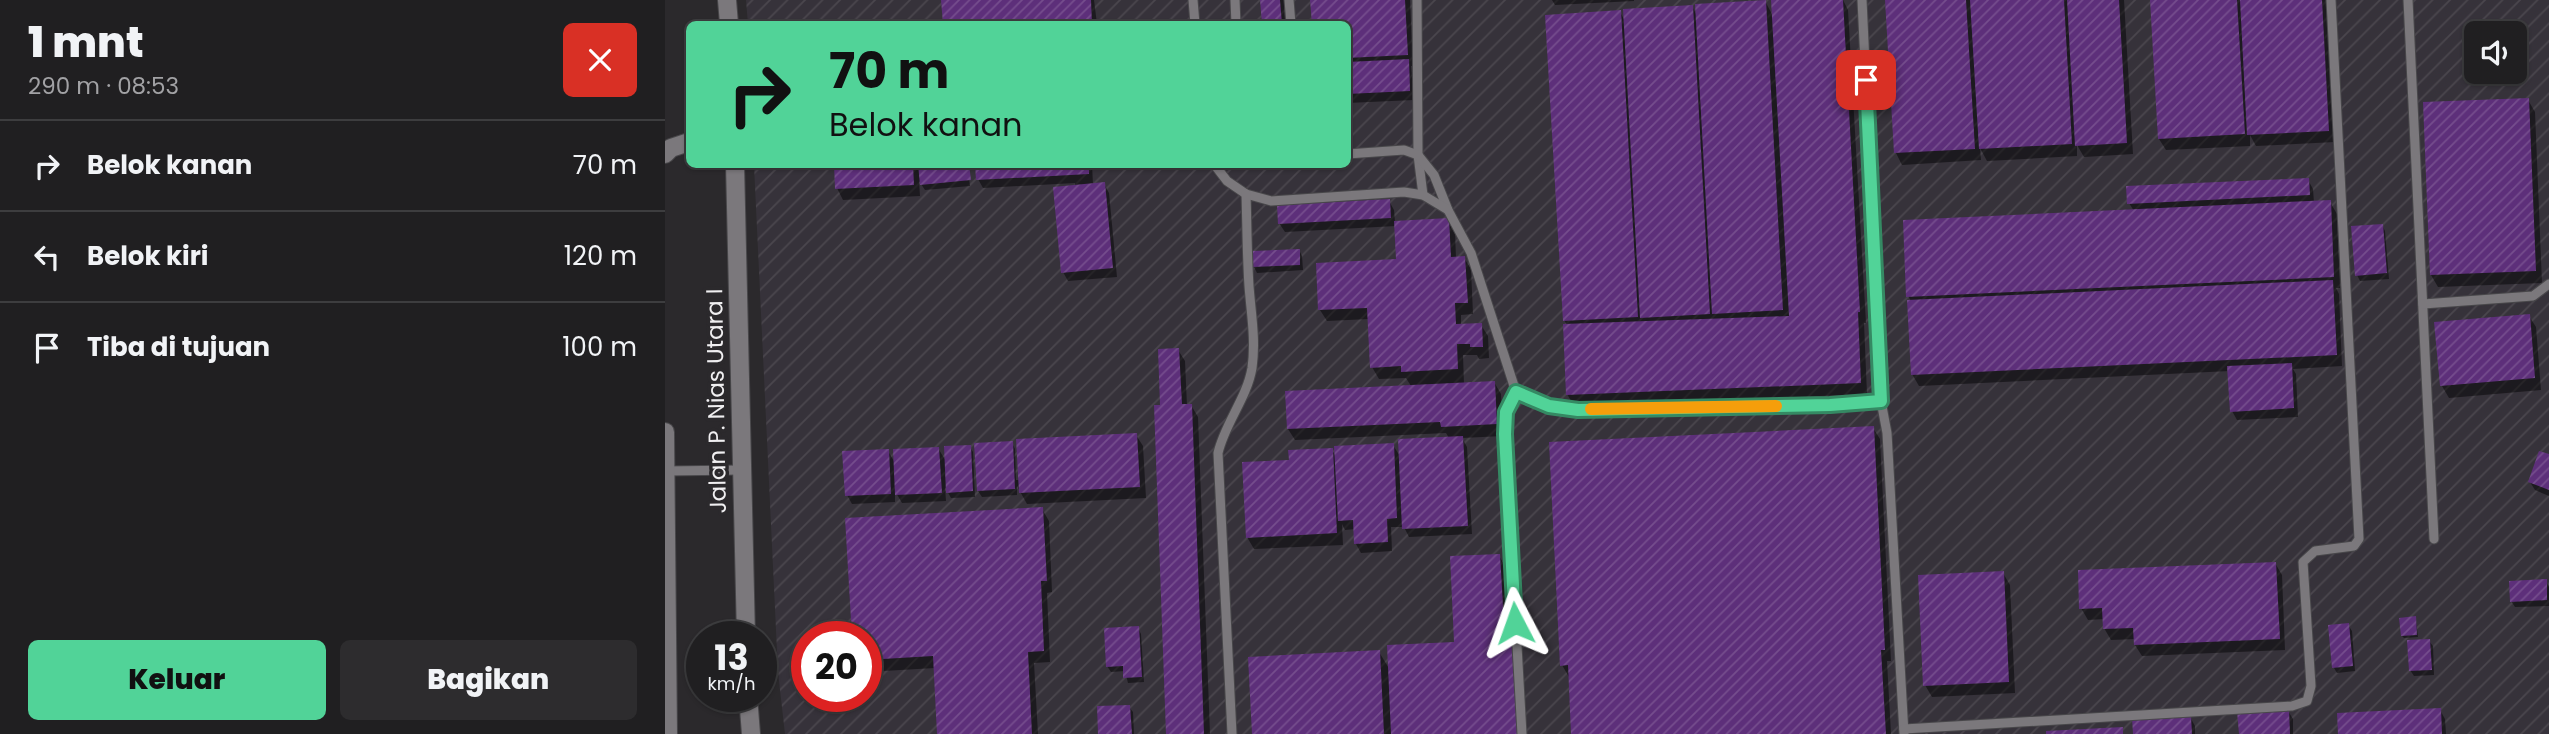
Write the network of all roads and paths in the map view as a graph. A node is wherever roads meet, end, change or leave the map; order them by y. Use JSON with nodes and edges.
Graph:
{"nodes":[{"id":1,"x":727,"y":0,"type":"edge"},
{"id":2,"x":1193,"y":0,"type":"edge"},
{"id":3,"x":1235,"y":0,"type":"edge"},
{"id":4,"x":1289,"y":0,"type":"edge"},
{"id":5,"x":1417,"y":0,"type":"edge"},
{"id":6,"x":1862,"y":0,"type":"edge"},
{"id":7,"x":2331,"y":0,"type":"edge"},
{"id":8,"x":2408,"y":0,"type":"edge"},
{"id":9,"x":729,"y":21,"type":"edge"},
{"id":10,"x":1195,"y":21,"type":"edge"},
{"id":11,"x":1236,"y":21,"type":"edge"},
{"id":12,"x":1291,"y":21,"type":"edge"},
{"id":13,"x":686,"y":143,"type":"edge"},
{"id":14,"x":665,"y":154,"type":"edge"},
{"id":15,"x":1351,"y":154,"type":"edge"},
{"id":16,"x":1418,"y":155,"type":"junction"},
{"id":17,"x":735,"y":168,"type":"edge"},
{"id":18,"x":1218,"y":168,"type":"edge"},
{"id":19,"x":1246,"y":194,"type":"junction"},
{"id":20,"x":1423,"y":195,"type":"junction"},
{"id":21,"x":1448,"y":210,"type":"junction"},
{"id":22,"x":2549,"y":284,"type":"edge"},
{"id":23,"x":2423,"y":304,"type":"junction"},
{"id":24,"x":1516,"y":392,"type":"junction"},
{"id":25,"x":1881,"y":401,"type":"junction"},
{"id":26,"x":665,"y":432,"type":"edge"},
{"id":27,"x":741,"y":470,"type":"junction"},
{"id":28,"x":666,"y":471,"type":"edge"},
{"id":29,"x":2434,"y":539,"type":"dead end"},
{"id":30,"x":746,"y":621,"type":"edge"},
{"id":31,"x":749,"y":712,"type":"edge"},
{"id":32,"x":1904,"y":731,"type":"edge"},
{"id":33,"x":668,"y":734,"type":"edge"},
{"id":34,"x":751,"y":734,"type":"edge"},
{"id":35,"x":1231,"y":734,"type":"edge"},
{"id":36,"x":1522,"y":734,"type":"edge"}],
"edges":[{"from":1,"to":9,"type":"street"},
{"from":2,"to":10,"type":"lane"},
{"from":3,"to":11,"type":"lane"},
{"from":4,"to":12,"type":"lane"},
{"from":5,"to":16,"type":"lane"},
{"from":6,"to":25,"type":"lane"},
{"from":7,"to":32,"type":"lane"},
{"from":8,"to":23,"type":"lane"},
{"from":13,"to":14,"type":"street"},
{"from":15,"to":16,"type":"lane"},
{"from":16,"to":20,"type":"lane"},
{"from":16,"to":21,"type":"lane"},
{"from":17,"to":27,"type":"street","name":"Jalan P. Nias Utara I"},
{"from":18,"to":19,"type":"lane"},
{"from":19,"to":20,"type":"lane"},
{"from":19,"to":35,"type":"lane"},
{"from":20,"to":21,"type":"lane"},
{"from":21,"to":24,"type":"lane"},
{"from":22,"to":23,"type":"lane"},
{"from":23,"to":29,"type":"lane"},
{"from":24,"to":25,"type":"lane"},
{"from":24,"to":36,"type":"lane"},
{"from":25,"to":32,"type":"lane"},
{"from":26,"to":28,"type":"street"},
{"from":27,"to":28,"type":"lane"},
{"from":27,"to":30,"type":"street","name":"Jalan P. Nias Utara I"},
{"from":28,"to":33,"type":"street"},
{"from":31,"to":34,"type":"street"}]}
